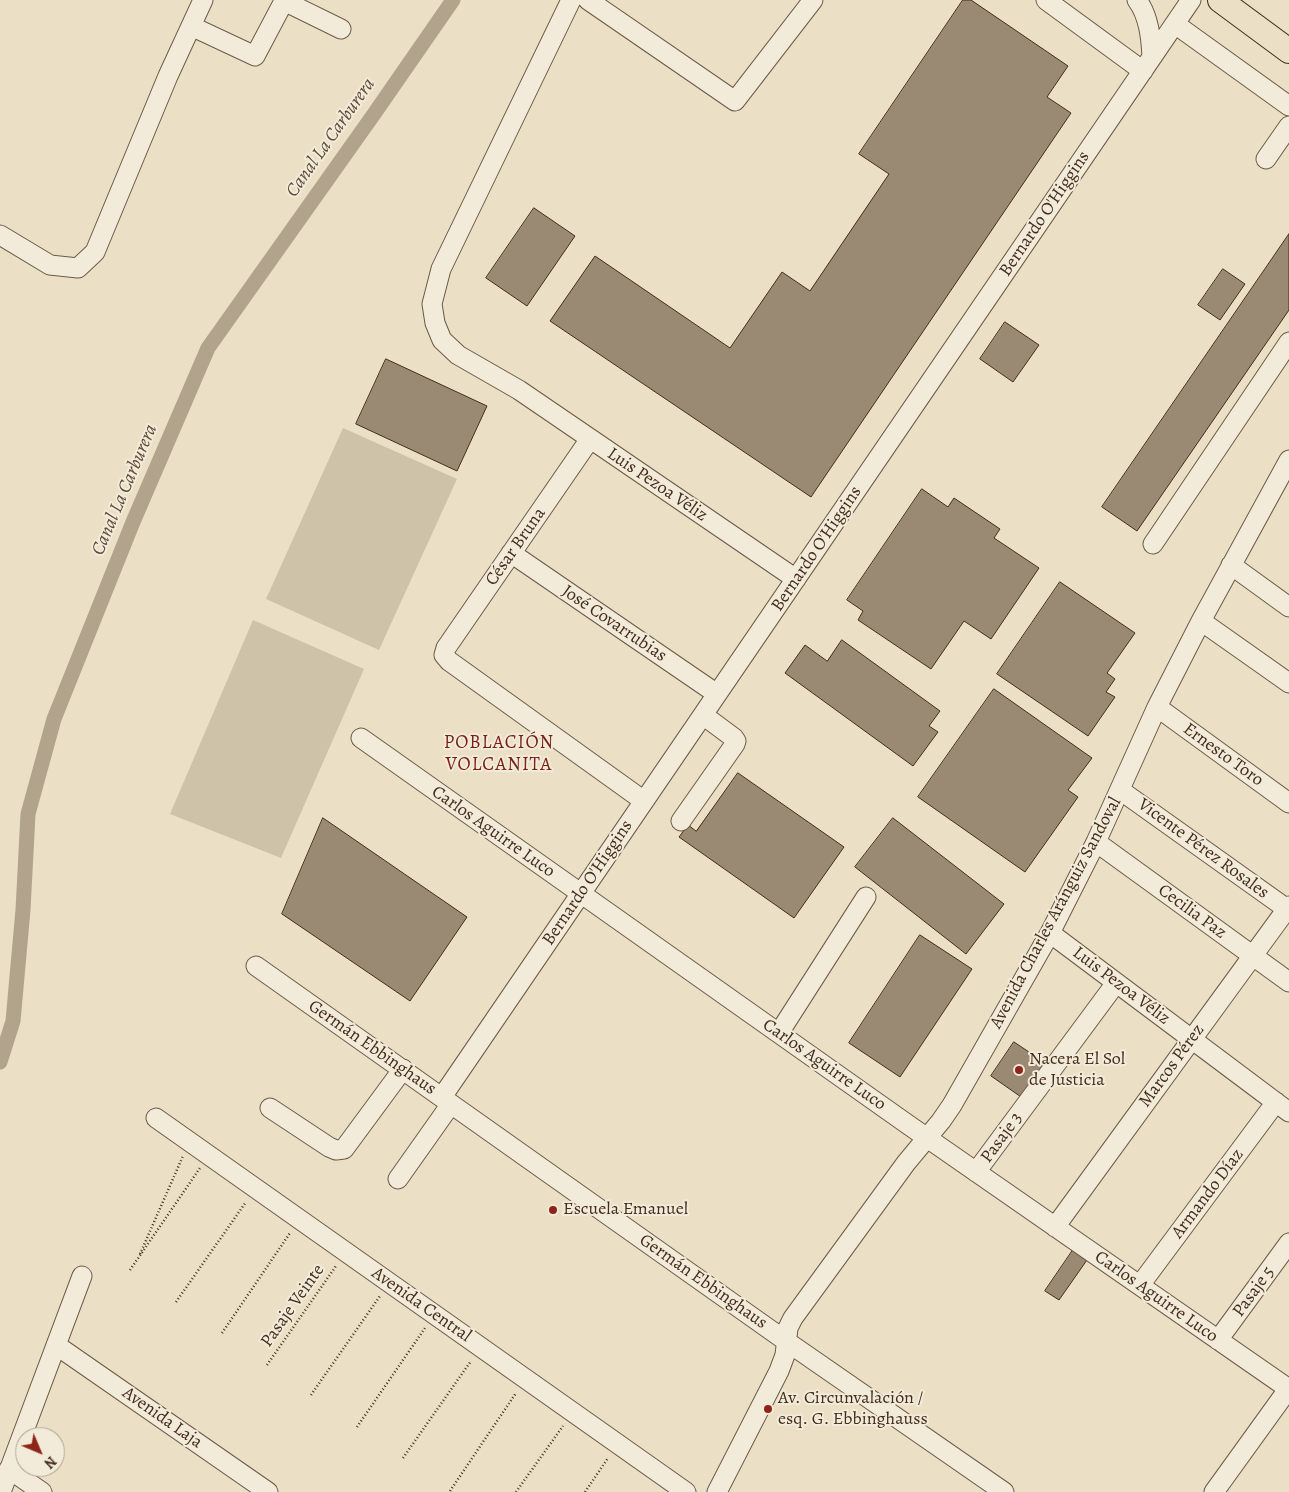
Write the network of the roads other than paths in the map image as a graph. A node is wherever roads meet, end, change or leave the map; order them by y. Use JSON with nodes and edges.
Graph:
{"nodes":[{"id":1,"x":203,"y":0,"type":"edge"},
{"id":2,"x":571,"y":0,"type":"edge"},
{"id":3,"x":588,"y":0,"type":"edge"},
{"id":4,"x":813,"y":0,"type":"edge"},
{"id":5,"x":1046,"y":0,"type":"edge"},
{"id":6,"x":1137,"y":0,"type":"edge"},
{"id":7,"x":1191,"y":0,"type":"edge"},
{"id":8,"x":1220,"y":0,"type":"edge"},
{"id":9,"x":1175,"y":24,"type":"junction"},
{"id":10,"x":191,"y":26,"type":"junction"},
{"id":11,"x":341,"y":29,"type":"dead end"},
{"id":12,"x":1289,"y":51,"type":"edge"},
{"id":13,"x":1147,"y":64,"type":"junction"},
{"id":14,"x":1289,"y":106,"type":"edge"},
{"id":15,"x":1289,"y":126,"type":"edge"},
{"id":16,"x":1266,"y":159,"type":"dead end"},
{"id":17,"x":0,"y":235,"type":"edge"},
{"id":18,"x":1289,"y":342,"type":"edge"},
{"id":19,"x":590,"y":439,"type":"junction"},
{"id":20,"x":1286,"y":471,"type":"edge"},
{"id":21,"x":1153,"y":544,"type":"dead end"},
{"id":22,"x":511,"y":553,"type":"junction"},
{"id":23,"x":1231,"y":565,"type":"junction"},
{"id":24,"x":796,"y":579,"type":"junction"},
{"id":25,"x":1289,"y":607,"type":"edge"},
{"id":26,"x":1201,"y":621,"type":"junction"},
{"id":27,"x":1289,"y":682,"type":"edge"},
{"id":28,"x":717,"y":694,"type":"junction"},
{"id":29,"x":1158,"y":707,"type":"junction"},
{"id":30,"x":703,"y":715,"type":"junction"},
{"id":31,"x":360,"y":738,"type":"dead end"},
{"id":32,"x":1120,"y":790,"type":"junction"},
{"id":33,"x":644,"y":801,"type":"junction"},
{"id":34,"x":1289,"y":803,"type":"edge"},
{"id":35,"x":681,"y":821,"type":"dead end"},
{"id":36,"x":1096,"y":842,"type":"junction"},
{"id":37,"x":581,"y":894,"type":"junction"},
{"id":38,"x":866,"y":898,"type":"dead end"},
{"id":39,"x":1288,"y":908,"type":"edge"},
{"id":40,"x":1050,"y":933,"type":"junction"},
{"id":41,"x":1252,"y":956,"type":"junction"},
{"id":42,"x":256,"y":966,"type":"dead end"},
{"id":43,"x":1116,"y":982,"type":"junction"},
{"id":44,"x":1289,"y":982,"type":"edge"},
{"id":45,"x":779,"y":1033,"type":"junction"},
{"id":46,"x":1192,"y":1039,"type":"junction"},
{"id":47,"x":403,"y":1069,"type":"junction"},
{"id":48,"x":447,"y":1100,"type":"junction"},
{"id":49,"x":1282,"y":1107,"type":"edge"},
{"id":50,"x":270,"y":1108,"type":"dead end"},
{"id":51,"x":156,"y":1118,"type":"dead end"},
{"id":52,"x":928,"y":1138,"type":"junction"},
{"id":53,"x":976,"y":1172,"type":"junction"},
{"id":54,"x":398,"y":1179,"type":"dead end"},
{"id":55,"x":1055,"y":1227,"type":"junction"},
{"id":56,"x":1289,"y":1243,"type":"edge"},
{"id":57,"x":82,"y":1276,"type":"dead end"},
{"id":58,"x":1140,"y":1286,"type":"junction"},
{"id":59,"x":1218,"y":1340,"type":"junction"},
{"id":60,"x":786,"y":1341,"type":"junction"},
{"id":61,"x":56,"y":1345,"type":"junction"},
{"id":62,"x":1289,"y":1389,"type":"edge"},
{"id":63,"x":9,"y":1469,"type":"junction"},
{"id":64,"x":266,"y":1491,"type":"edge"},
{"id":65,"x":1,"y":1492,"type":"edge"},
{"id":66,"x":42,"y":1492,"type":"edge"},
{"id":67,"x":686,"y":1492,"type":"edge"},
{"id":68,"x":717,"y":1492,"type":"edge"},
{"id":69,"x":1004,"y":1492,"type":"edge"},
{"id":70,"x":1214,"y":1492,"type":"edge"}],
"edges":[{"from":1,"to":10,"type":"street"},
{"from":2,"to":19,"type":"street","name":"Luis Pezoa Véliz"},
{"from":3,"to":4,"type":"street"},
{"from":5,"to":13,"type":"street"},
{"from":6,"to":13,"type":"street"},
{"from":7,"to":9,"type":"street","name":"Bernardo O'Higgins"},
{"from":8,"to":12,"type":"main road"},
{"from":9,"to":13,"type":"street","name":"Bernardo O'Higgins"},
{"from":9,"to":14,"type":"street"},
{"from":10,"to":11,"type":"street"},
{"from":10,"to":17,"type":"street"},
{"from":13,"to":24,"type":"street","name":"Bernardo O'Higgins"},
{"from":15,"to":16,"type":"street"},
{"from":18,"to":21,"type":"street"},
{"from":19,"to":22,"type":"street","name":"César Bruna"},
{"from":19,"to":24,"type":"street","name":"Luis Pezoa Véliz"},
{"from":20,"to":23,"type":"street","name":"Avenida Charles Aránguiz Sandoval"},
{"from":22,"to":28,"type":"street","name":"José Covarrubias"},
{"from":22,"to":33,"type":"street","name":"César Bruna"},
{"from":23,"to":25,"type":"street"},
{"from":23,"to":26,"type":"street","name":"Avenida Charles Aránguiz Sandoval"},
{"from":24,"to":28,"type":"street","name":"Bernardo O'Higgins"},
{"from":26,"to":27,"type":"street"},
{"from":26,"to":29,"type":"street","name":"Avenida Charles Aránguiz Sandoval"},
{"from":28,"to":30,"type":"street","name":"Bernardo O'Higgins"},
{"from":29,"to":32,"type":"street","name":"Avenida Charles Aránguiz Sandoval"},
{"from":29,"to":34,"type":"street","name":"Ernesto Toro"},
{"from":30,"to":33,"type":"street","name":"Bernardo O'Higgins"},
{"from":30,"to":35,"type":"street"},
{"from":31,"to":37,"type":"street","name":"Carlos Aguirre Luco"},
{"from":32,"to":36,"type":"street","name":"Avenida Charles Aránguiz Sandoval"},
{"from":32,"to":39,"type":"street","name":"Vicente Pérez Rosales"},
{"from":33,"to":37,"type":"street","name":"Bernardo O'Higgins"},
{"from":36,"to":40,"type":"street","name":"Avenida Charles Aránguiz Sandoval"},
{"from":36,"to":41,"type":"street","name":"Cecilia Paz"},
{"from":37,"to":45,"type":"street","name":"Carlos Aguirre Luco"},
{"from":37,"to":48,"type":"street","name":"Bernardo O'Higgins"},
{"from":38,"to":45,"type":"street"},
{"from":39,"to":41,"type":"street","name":"Marcos Pérez"},
{"from":40,"to":43,"type":"street","name":"Luis Pezoa Véliz"},
{"from":40,"to":52,"type":"street","name":"Avenida Charles Aránguiz Sandoval"},
{"from":41,"to":44,"type":"street","name":"Cecilia Paz"},
{"from":41,"to":46,"type":"street","name":"Marcos Pérez"},
{"from":42,"to":47,"type":"street","name":"Germán Ebbinghaus"},
{"from":43,"to":46,"type":"street","name":"Luis Pezoa Véliz"},
{"from":43,"to":53,"type":"street","name":"Pasaje 3"},
{"from":45,"to":52,"type":"street","name":"Carlos Aguirre Luco"},
{"from":46,"to":49,"type":"street","name":"Luis Pezoa Véliz"},
{"from":46,"to":55,"type":"street","name":"Marcos Pérez"},
{"from":47,"to":48,"type":"street","name":"Germán Ebbinghaus"},
{"from":47,"to":50,"type":"street"},
{"from":48,"to":54,"type":"street","name":"Bernardo O'Higgins"},
{"from":48,"to":60,"type":"street","name":"Germán Ebbinghaus"},
{"from":49,"to":58,"type":"street","name":"Armando Díaz"},
{"from":51,"to":67,"type":"street","name":"Avenida Central"},
{"from":52,"to":53,"type":"street","name":"Carlos Aguirre Luco"},
{"from":52,"to":60,"type":"street","name":"Avenida Charles Aránguiz Sandoval"},
{"from":53,"to":55,"type":"street","name":"Carlos Aguirre Luco"},
{"from":55,"to":58,"type":"street","name":"Carlos Aguirre Luco"},
{"from":56,"to":59,"type":"street","name":"Pasaje 5"},
{"from":57,"to":61,"type":"street"},
{"from":58,"to":59,"type":"street","name":"Carlos Aguirre Luco"},
{"from":59,"to":62,"type":"street","name":"Carlos Aguirre Luco"},
{"from":60,"to":68,"type":"street","name":"Avenida Charles Aránguiz Sandoval"},
{"from":60,"to":69,"type":"street","name":"Germán Ebbinghaus"},
{"from":61,"to":63,"type":"street"},
{"from":61,"to":64,"type":"street","name":"Avenida Laja"},
{"from":62,"to":70,"type":"street"},
{"from":63,"to":65,"type":"street"},
{"from":63,"to":66,"type":"street"}]}
